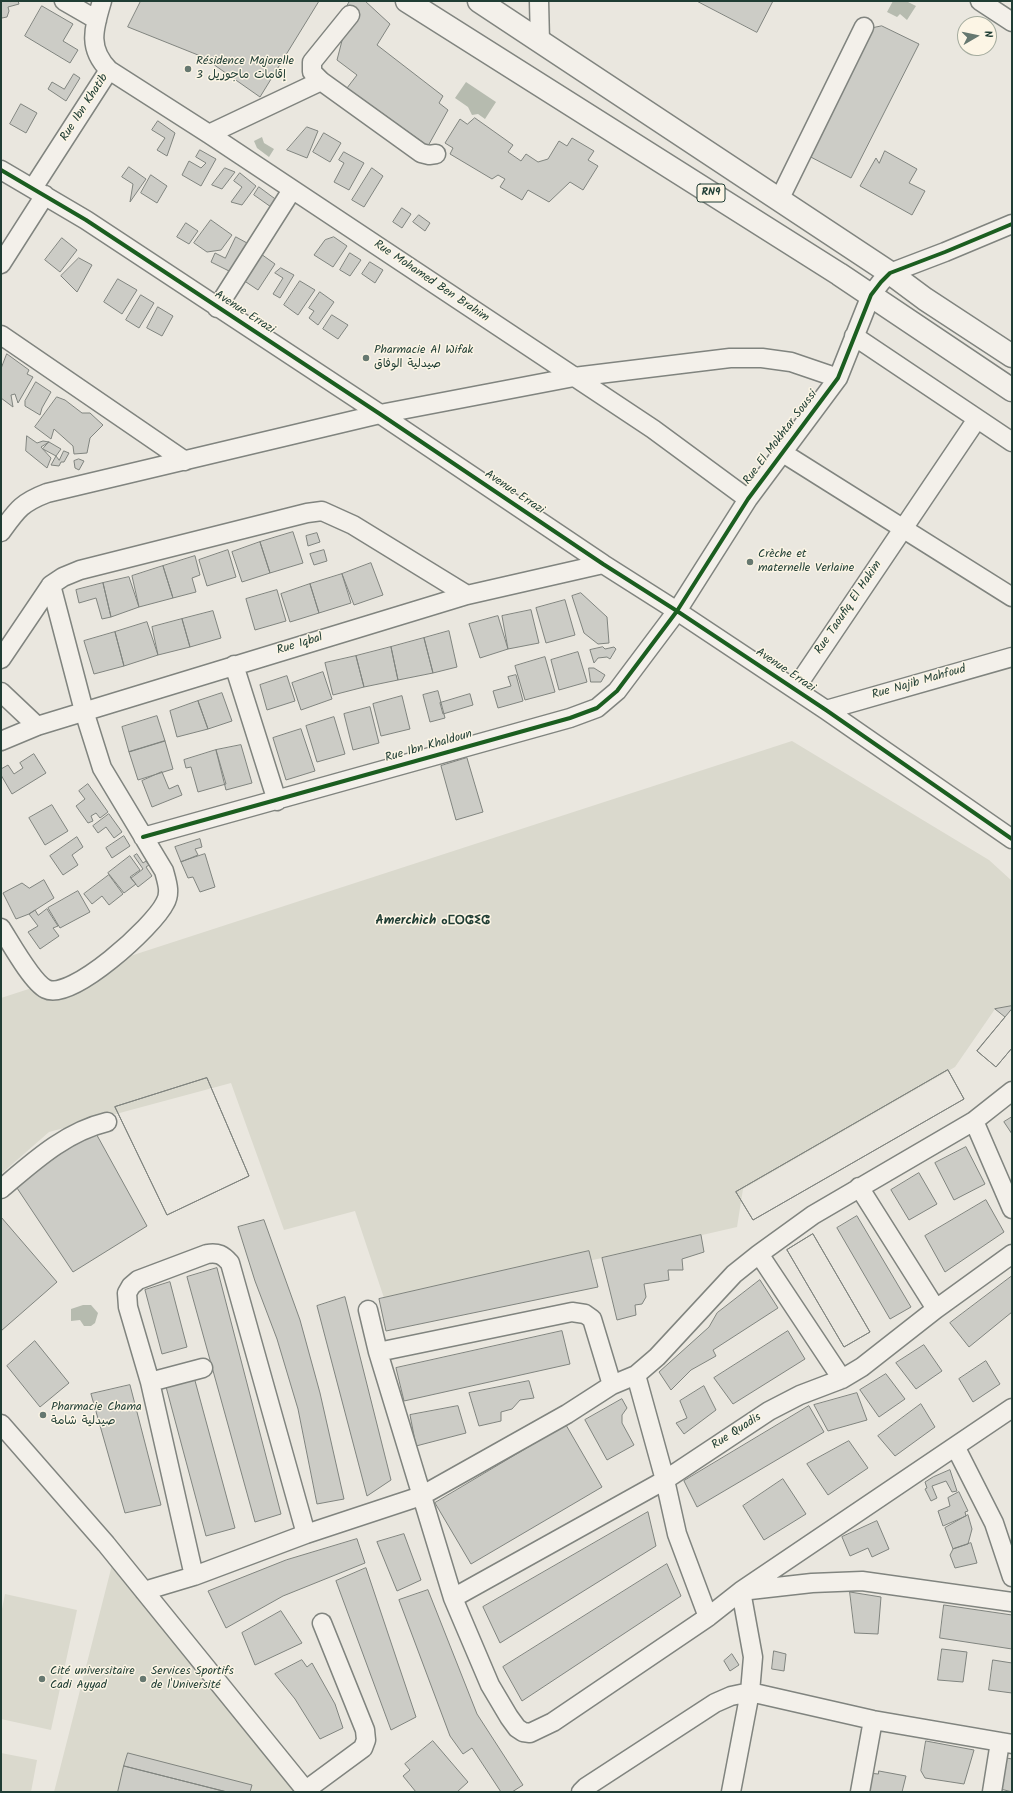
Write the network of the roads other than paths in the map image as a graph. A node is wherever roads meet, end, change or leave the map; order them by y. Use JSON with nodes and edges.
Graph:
{"nodes":[{"id":1,"x":64,"y":1,"type":"edge"},
{"id":2,"x":102,"y":1,"type":"edge"},
{"id":3,"x":407,"y":1,"type":"edge"},
{"id":4,"x":479,"y":1,"type":"edge"},
{"id":5,"x":539,"y":1,"type":"edge"},
{"id":6,"x":980,"y":1,"type":"edge"},
{"id":7,"x":350,"y":15,"type":"dead end"},
{"id":8,"x":97,"y":20,"type":"junction"},
{"id":9,"x":1012,"y":22,"type":"edge"},
{"id":10,"x":864,"y":27,"type":"dead end"},
{"id":11,"x":540,"y":42,"type":"junction"},
{"id":12,"x":109,"y":70,"type":"junction"},
{"id":13,"x":321,"y":81,"type":"junction"},
{"id":14,"x":210,"y":134,"type":"junction"},
{"id":15,"x":436,"y":154,"type":"dead end"},
{"id":16,"x":1,"y":170,"type":"edge"},
{"id":17,"x":292,"y":190,"type":"junction"},
{"id":18,"x":39,"y":192,"type":"junction"},
{"id":19,"x":779,"y":200,"type":"junction"},
{"id":20,"x":1012,"y":224,"type":"edge"},
{"id":21,"x":1,"y":264,"type":"edge"},
{"id":22,"x":890,"y":273,"type":"junction"},
{"id":23,"x":870,"y":295,"type":"junction"},
{"id":24,"x":217,"y":308,"type":"junction"},
{"id":25,"x":1,"y":335,"type":"edge"},
{"id":26,"x":854,"y":336,"type":"junction"},
{"id":27,"x":1012,"y":356,"type":"edge"},
{"id":28,"x":574,"y":377,"type":"junction"},
{"id":29,"x":838,"y":378,"type":"junction"},
{"id":30,"x":1012,"y":390,"type":"edge"},
{"id":31,"x":380,"y":414,"type":"junction"},
{"id":32,"x":977,"y":419,"type":"junction"},
{"id":33,"x":1012,"y":442,"type":"edge"},
{"id":34,"x":783,"y":453,"type":"junction"},
{"id":35,"x":185,"y":461,"type":"junction"},
{"id":36,"x":748,"y":499,"type":"junction"},
{"id":37,"x":903,"y":527,"type":"junction"},
{"id":38,"x":1,"y":532,"type":"edge"},
{"id":39,"x":603,"y":564,"type":"junction"},
{"id":40,"x":51,"y":585,"type":"junction"},
{"id":41,"x":467,"y":595,"type":"junction"},
{"id":42,"x":1012,"y":596,"type":"edge"},
{"id":43,"x":677,"y":611,"type":"junction"},
{"id":44,"x":1012,"y":657,"type":"edge"},
{"id":45,"x":1,"y":659,"type":"edge"},
{"id":46,"x":234,"y":665,"type":"junction"},
{"id":47,"x":794,"y":689,"type":"junction"},
{"id":48,"x":1,"y":692,"type":"edge"},
{"id":49,"x":826,"y":710,"type":"junction"},
{"id":50,"x":84,"y":711,"type":"junction"},
{"id":51,"x":37,"y":726,"type":"junction"},
{"id":52,"x":1,"y":741,"type":"edge"},
{"id":53,"x":277,"y":801,"type":"junction"},
{"id":54,"x":143,"y":837,"type":"junction"},
{"id":55,"x":1012,"y":839,"type":"edge"},
{"id":56,"x":1,"y":928,"type":"edge"},
{"id":57,"x":1012,"y":1091,"type":"edge"},
{"id":58,"x":974,"y":1121,"type":"junction"},
{"id":59,"x":107,"y":1122,"type":"dead end"},
{"id":60,"x":859,"y":1187,"type":"junction"},
{"id":61,"x":1,"y":1189,"type":"edge"},
{"id":62,"x":1012,"y":1209,"type":"edge"},
{"id":63,"x":758,"y":1254,"type":"junction"},
{"id":64,"x":1012,"y":1254,"type":"edge"},
{"id":65,"x":936,"y":1309,"type":"junction"},
{"id":66,"x":368,"y":1310,"type":"dead end"},
{"id":67,"x":378,"y":1352,"type":"junction"},
{"id":68,"x":202,"y":1368,"type":"dead end"},
{"id":69,"x":636,"y":1375,"type":"junction"},
{"id":70,"x":842,"y":1379,"type":"junction"},
{"id":71,"x":150,"y":1382,"type":"junction"},
{"id":72,"x":612,"y":1385,"type":"junction"},
{"id":73,"x":1012,"y":1408,"type":"edge"},
{"id":74,"x":1,"y":1424,"type":"edge"},
{"id":75,"x":956,"y":1448,"type":"junction"},
{"id":76,"x":665,"y":1480,"type":"junction"},
{"id":77,"x":421,"y":1496,"type":"junction"},
{"id":78,"x":306,"y":1534,"type":"junction"},
{"id":79,"x":194,"y":1576,"type":"junction"},
{"id":80,"x":1012,"y":1577,"type":"edge"},
{"id":81,"x":144,"y":1591,"type":"junction"},
{"id":82,"x":741,"y":1591,"type":"junction"},
{"id":83,"x":453,"y":1598,"type":"junction"},
{"id":84,"x":1012,"y":1602,"type":"edge"},
{"id":85,"x":708,"y":1617,"type":"junction"},
{"id":86,"x":322,"y":1623,"type":"dead end"},
{"id":87,"x":750,"y":1692,"type":"junction"},
{"id":88,"x":873,"y":1720,"type":"junction"},
{"id":89,"x":1006,"y":1743,"type":"edge"},
{"id":90,"x":306,"y":1791,"type":"edge"},
{"id":91,"x":581,"y":1792,"type":"edge"},
{"id":92,"x":731,"y":1792,"type":"edge"},
{"id":93,"x":860,"y":1792,"type":"edge"},
{"id":94,"x":992,"y":1792,"type":"edge"}],
"edges":[{"from":1,"to":8,"type":"street"},
{"from":2,"to":8,"type":"street","name":"Rue Ibn Khatib"},
{"from":3,"to":23,"type":"main road","number":"RN9"},
{"from":4,"to":11,"type":"main road","number":"RN9"},
{"from":5,"to":11,"type":"street"},
{"from":6,"to":9,"type":"street"},
{"from":7,"to":13,"type":"street"},
{"from":8,"to":12,"type":"street","name":"Rue Ibn Khatib"},
{"from":10,"to":19,"type":"street"},
{"from":11,"to":19,"type":"main road","number":"RN9"},
{"from":12,"to":14,"type":"street","name":"Rue Mohamed Ben Brahim"},
{"from":12,"to":18,"type":"street","name":"Rue Ibn Khatib"},
{"from":13,"to":14,"type":"street"},
{"from":13,"to":15,"type":"street"},
{"from":14,"to":17,"type":"street","name":"Rue Mohamed Ben Brahim"},
{"from":16,"to":18,"type":"street","name":"Avenue Errazi"},
{"from":17,"to":24,"type":"street"},
{"from":17,"to":28,"type":"street","name":"Rue Mohamed Ben Brahim"},
{"from":18,"to":21,"type":"street","name":"Rue Ibn Khatib"},
{"from":18,"to":24,"type":"street","name":"Avenue Errazi"},
{"from":19,"to":22,"type":"main road","number":"RN9"},
{"from":20,"to":22,"type":"street"},
{"from":22,"to":23,"type":"street","name":"Rue El Mokhtar Soussi"},
{"from":22,"to":27,"type":"main road","number":"RN9"},
{"from":23,"to":26,"type":"street","name":"Rue El Mokhtar Soussi"},
{"from":23,"to":30,"type":"main road","number":"RN9"},
{"from":24,"to":31,"type":"street","name":"Avenue Errazi"},
{"from":25,"to":35,"type":"street"},
{"from":26,"to":29,"type":"street","name":"Rue El Mokhtar Soussi"},
{"from":26,"to":32,"type":"street"},
{"from":28,"to":29,"type":"street"},
{"from":28,"to":31,"type":"street"},
{"from":28,"to":36,"type":"street","name":"Rue Mohamed Ben Brahim"},
{"from":29,"to":34,"type":"street","name":"Rue El Mokhtar Soussi"},
{"from":31,"to":35,"type":"street"},
{"from":31,"to":39,"type":"street","name":"Avenue Errazi"},
{"from":32,"to":33,"type":"street"},
{"from":32,"to":37,"type":"street","name":"Rue Taoufiq El Hakim"},
{"from":34,"to":36,"type":"street","name":"Rue El Mokhtar Soussi"},
{"from":34,"to":37,"type":"street"},
{"from":35,"to":38,"type":"street"},
{"from":36,"to":43,"type":"street","name":"Rue El Mokhtar Soussi"},
{"from":37,"to":42,"type":"street"},
{"from":37,"to":47,"type":"street","name":"Rue Taoufiq El Hakim"},
{"from":39,"to":41,"type":"street","name":"Rue Iqbal"},
{"from":39,"to":43,"type":"street","name":"Avenue Errazi"},
{"from":40,"to":41,"type":"street"},
{"from":40,"to":45,"type":"street"},
{"from":40,"to":50,"type":"street"},
{"from":41,"to":46,"type":"street","name":"Rue Iqbal"},
{"from":43,"to":47,"type":"street","name":"Avenue Errazi"},
{"from":43,"to":53,"type":"street","name":"Rue Ibn Khaldoun"},
{"from":44,"to":49,"type":"street","name":"Rue Najib Mahfoud"},
{"from":46,"to":50,"type":"street","name":"Rue Iqbal"},
{"from":46,"to":53,"type":"street"},
{"from":47,"to":49,"type":"street","name":"Avenue Errazi"},
{"from":48,"to":51,"type":"street"},
{"from":49,"to":55,"type":"street","name":"Avenue Errazi"},
{"from":50,"to":51,"type":"street","name":"Rue Iqbal"},
{"from":50,"to":54,"type":"street"},
{"from":51,"to":52,"type":"street","name":"Rue Iqbal"},
{"from":53,"to":54,"type":"street","name":"Rue Ibn Khaldoun"},
{"from":54,"to":56,"type":"street"},
{"from":57,"to":58,"type":"street"},
{"from":58,"to":60,"type":"street"},
{"from":58,"to":62,"type":"street"},
{"from":59,"to":61,"type":"street"},
{"from":60,"to":63,"type":"street"},
{"from":60,"to":65,"type":"street"},
{"from":63,"to":69,"type":"street"},
{"from":63,"to":70,"type":"street"},
{"from":64,"to":65,"type":"street","name":"Rue Quadis"},
{"from":65,"to":70,"type":"street","name":"Rue Quadis"},
{"from":66,"to":67,"type":"street"},
{"from":67,"to":72,"type":"street"},
{"from":67,"to":77,"type":"street"},
{"from":68,"to":71,"type":"street"},
{"from":69,"to":72,"type":"street"},
{"from":69,"to":76,"type":"street"},
{"from":70,"to":76,"type":"street","name":"Rue Quadis"},
{"from":71,"to":78,"type":"street"},
{"from":71,"to":79,"type":"street"},
{"from":72,"to":77,"type":"street"},
{"from":73,"to":75,"type":"street"},
{"from":74,"to":81,"type":"street"},
{"from":75,"to":80,"type":"street"},
{"from":75,"to":82,"type":"street"},
{"from":76,"to":83,"type":"street","name":"Rue Quadis"},
{"from":76,"to":85,"type":"street"},
{"from":77,"to":78,"type":"street"},
{"from":77,"to":83,"type":"street"},
{"from":78,"to":79,"type":"street"},
{"from":79,"to":81,"type":"street"},
{"from":81,"to":90,"type":"street"},
{"from":82,"to":84,"type":"street"},
{"from":82,"to":85,"type":"street"},
{"from":82,"to":87,"type":"street"},
{"from":83,"to":85,"type":"street"},
{"from":86,"to":90,"type":"street"},
{"from":87,"to":88,"type":"street"},
{"from":87,"to":91,"type":"street"},
{"from":87,"to":92,"type":"street"},
{"from":88,"to":89,"type":"street"},
{"from":88,"to":93,"type":"street"},
{"from":89,"to":94,"type":"street"}]}
